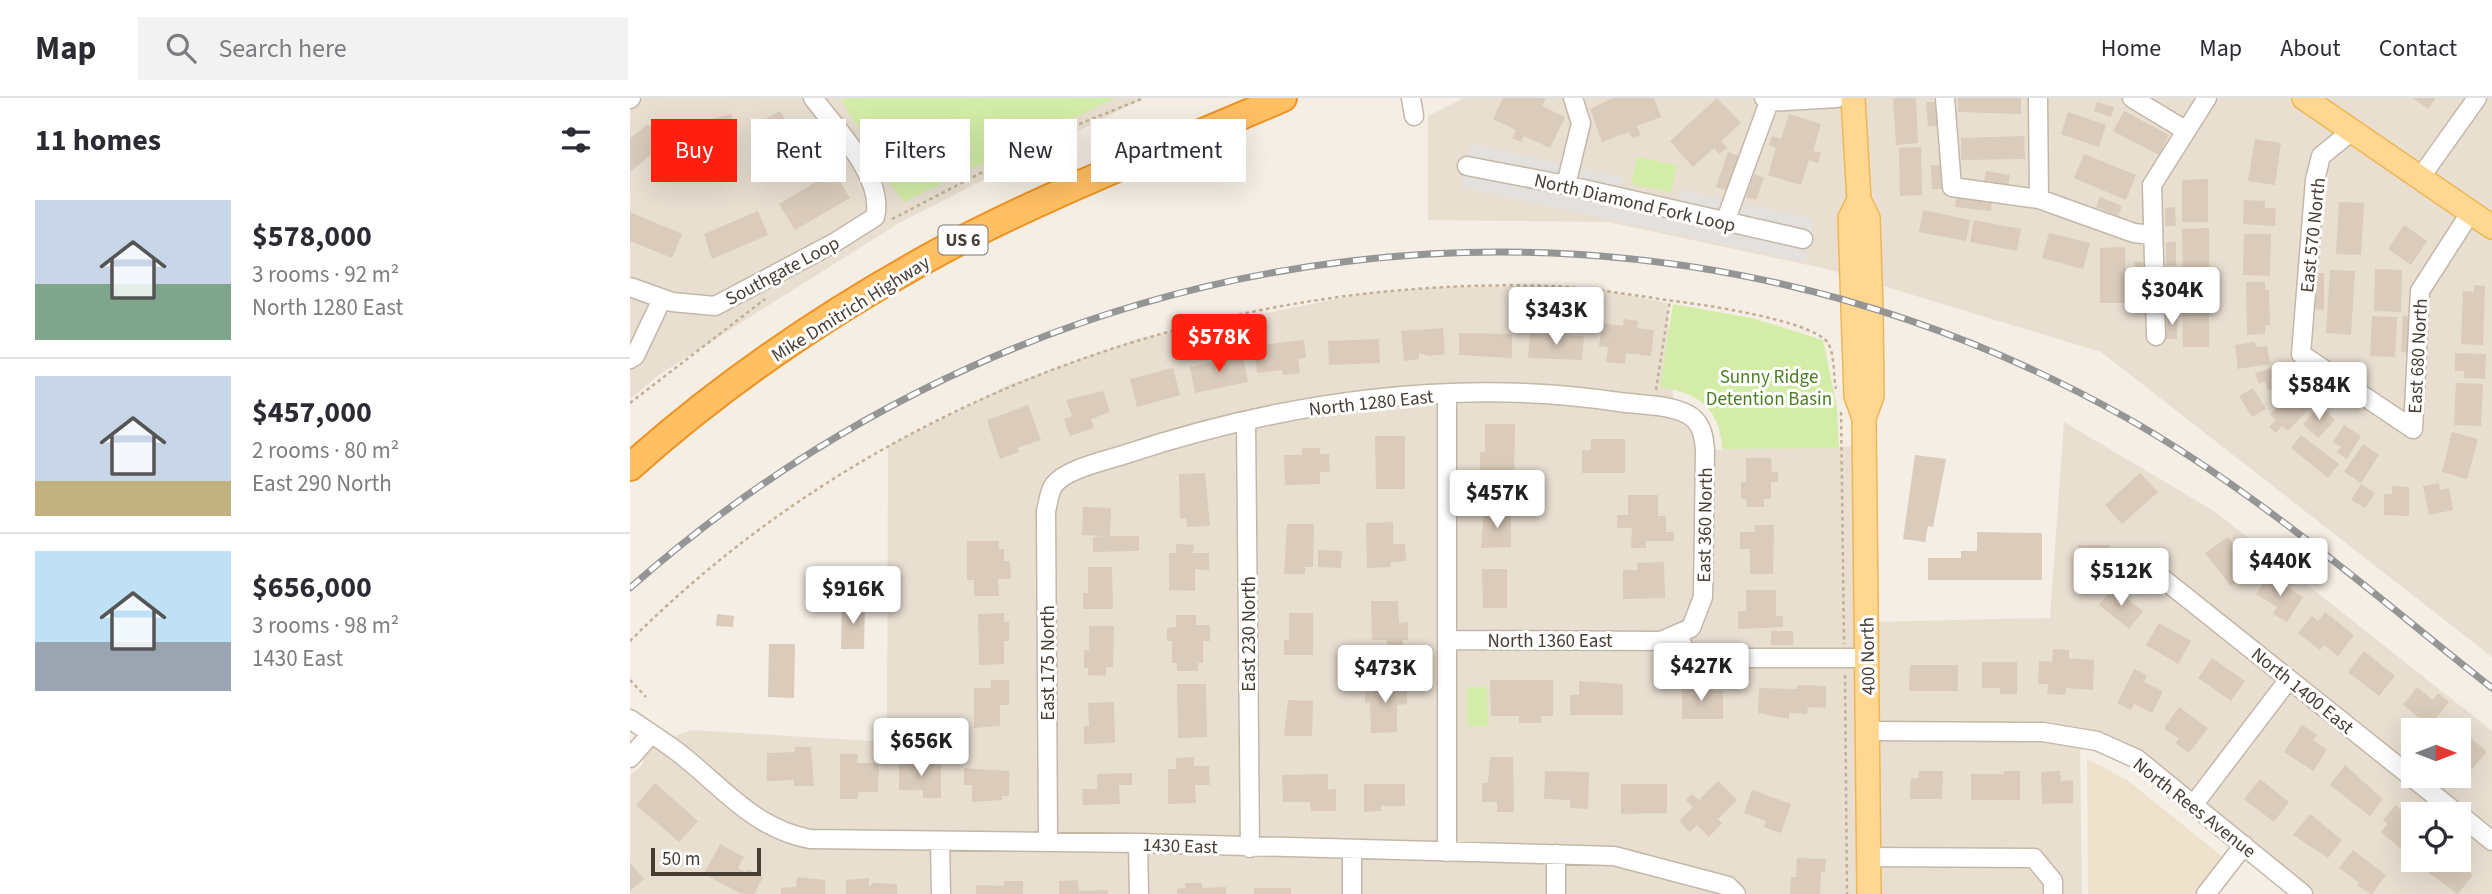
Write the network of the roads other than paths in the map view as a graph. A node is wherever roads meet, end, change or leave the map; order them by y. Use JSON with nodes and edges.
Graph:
{"nodes":[{"id":1,"x":813,"y":98,"type":"edge"},
{"id":2,"x":1283,"y":98,"type":"edge"},
{"id":3,"x":1411,"y":98,"type":"edge"},
{"id":4,"x":1573,"y":98,"type":"edge"},
{"id":5,"x":1837,"y":98,"type":"edge"},
{"id":6,"x":1853,"y":98,"type":"edge"},
{"id":7,"x":1945,"y":98,"type":"edge"},
{"id":8,"x":2038,"y":98,"type":"edge"},
{"id":9,"x":2132,"y":98,"type":"edge"},
{"id":10,"x":2207,"y":98,"type":"edge"},
{"id":11,"x":2304,"y":98,"type":"edge"},
{"id":12,"x":2477,"y":98,"type":"edge"},
{"id":13,"x":1766,"y":100,"type":"edge"},
{"id":14,"x":1414,"y":116,"type":"dead end"},
{"id":15,"x":2185,"y":130,"type":"junction"},
{"id":16,"x":2352,"y":131,"type":"junction"},
{"id":17,"x":1468,"y":166,"type":"dead end"},
{"id":18,"x":2420,"y":178,"type":"junction"},
{"id":19,"x":1566,"y":185,"type":"junction"},
{"id":20,"x":2039,"y":199,"type":"junction"},
{"id":21,"x":2470,"y":213,"type":"junction"},
{"id":22,"x":1726,"y":222,"type":"junction"},
{"id":23,"x":2492,"y":227,"type":"edge"},
{"id":24,"x":2152,"y":235,"type":"junction"},
{"id":25,"x":1803,"y":239,"type":"dead end"},
{"id":26,"x":630,"y":287,"type":"edge"},
{"id":27,"x":662,"y":299,"type":"junction"},
{"id":28,"x":2156,"y":336,"type":"dead end"},
{"id":29,"x":630,"y":359,"type":"edge"},
{"id":30,"x":1447,"y":395,"type":"junction"},
{"id":31,"x":1246,"y":421,"type":"junction"},
{"id":32,"x":1696,"y":421,"type":"joint"},
{"id":33,"x":2413,"y":429,"type":"joint"},
{"id":34,"x":630,"y":467,"type":"edge"},
{"id":35,"x":1054,"y":485,"type":"joint"},
{"id":36,"x":2147,"y":566,"type":"dead end"},
{"id":37,"x":1684,"y":632,"type":"junction"},
{"id":38,"x":1447,"y":640,"type":"junction"},
{"id":39,"x":1856,"y":658,"type":"junction"},
{"id":40,"x":2289,"y":679,"type":"junction"},
{"id":41,"x":630,"y":719,"type":"edge"},
{"id":42,"x":1868,"y":732,"type":"junction"},
{"id":43,"x":651,"y":734,"type":"junction"},
{"id":44,"x":630,"y":758,"type":"edge"},
{"id":45,"x":2443,"y":802,"type":"edge"},
{"id":46,"x":2194,"y":804,"type":"junction"},
{"id":47,"x":2471,"y":824,"type":"edge"},
{"id":48,"x":2492,"y":841,"type":"edge"},
{"id":49,"x":940,"y":842,"type":"junction"},
{"id":50,"x":1048,"y":842,"type":"junction"},
{"id":51,"x":1138,"y":843,"type":"junction"},
{"id":52,"x":2244,"y":845,"type":"junction"},
{"id":53,"x":1250,"y":848,"type":"junction"},
{"id":54,"x":1352,"y":850,"type":"junction"},
{"id":55,"x":1447,"y":852,"type":"junction"},
{"id":56,"x":1556,"y":854,"type":"junction"},
{"id":57,"x":1869,"y":857,"type":"junction"},
{"id":58,"x":940,"y":894,"type":"edge"},
{"id":59,"x":1139,"y":894,"type":"edge"},
{"id":60,"x":1352,"y":894,"type":"edge"},
{"id":61,"x":1556,"y":894,"type":"edge"},
{"id":62,"x":1736,"y":894,"type":"edge"},
{"id":63,"x":1870,"y":894,"type":"edge"},
{"id":64,"x":2053,"y":894,"type":"edge"},
{"id":65,"x":2206,"y":894,"type":"edge"},
{"id":66,"x":2303,"y":894,"type":"edge"}],
"edges":[{"from":1,"to":27,"type":"street","name":"Southgate Loop"},
{"from":2,"to":34,"type":"highway","name":"Mike Dmitrich Highway","number":"US 6"},
{"from":3,"to":14,"type":"street"},
{"from":4,"to":19,"type":"street"},
{"from":5,"to":13,"type":"street"},
{"from":6,"to":39,"type":"main road","name":"400 North"},
{"from":7,"to":20,"type":"street"},
{"from":8,"to":20,"type":"street"},
{"from":9,"to":15,"type":"street"},
{"from":10,"to":15,"type":"street"},
{"from":11,"to":16,"type":"main road"},
{"from":12,"to":18,"type":"street"},
{"from":13,"to":22,"type":"street"},
{"from":15,"to":24,"type":"street"},
{"from":16,"to":18,"type":"main road"},
{"from":16,"to":33,"type":"street","name":"East 570 North"},
{"from":17,"to":19,"type":"street","name":"North Diamond Fork Loop"},
{"from":18,"to":21,"type":"main road"},
{"from":19,"to":22,"type":"street","name":"North Diamond Fork Loop"},
{"from":20,"to":24,"type":"street"},
{"from":21,"to":23,"type":"main road"},
{"from":21,"to":33,"type":"street","name":"East 680 North"},
{"from":22,"to":25,"type":"street","name":"North Diamond Fork Loop"},
{"from":24,"to":28,"type":"street"},
{"from":26,"to":27,"type":"street","name":"Southgate Loop"},
{"from":27,"to":29,"type":"street"},
{"from":30,"to":31,"type":"street","name":"North 1280 East"},
{"from":30,"to":32,"type":"street","name":"North 1280 East"},
{"from":30,"to":38,"type":"street"},
{"from":31,"to":35,"type":"street","name":"North 1280 East"},
{"from":31,"to":53,"type":"street","name":"East 230 North"},
{"from":32,"to":37,"type":"street","name":"East 360 North"},
{"from":35,"to":50,"type":"street","name":"East 175 North"},
{"from":36,"to":40,"type":"street","name":"North 1400 East"},
{"from":37,"to":38,"type":"street","name":"North 1360 East"},
{"from":37,"to":39,"type":"street"},
{"from":38,"to":55,"type":"street"},
{"from":39,"to":42,"type":"main road","name":"400 North"},
{"from":40,"to":45,"type":"street","name":"North 1400 East"},
{"from":40,"to":46,"type":"street"},
{"from":41,"to":43,"type":"street","name":"1430 East"},
{"from":42,"to":46,"type":"street","name":"North Rees Avenue"},
{"from":42,"to":57,"type":"main road","name":"400 North"},
{"from":43,"to":44,"type":"street"},
{"from":43,"to":49,"type":"street","name":"1430 East"},
{"from":46,"to":52,"type":"street","name":"North Rees Avenue"},
{"from":47,"to":48,"type":"street","name":"North 1400 East"},
{"from":49,"to":50,"type":"street","name":"1430 East"},
{"from":49,"to":58,"type":"street"},
{"from":50,"to":51,"type":"street","name":"1430 East"},
{"from":51,"to":53,"type":"street","name":"1430 East"},
{"from":51,"to":59,"type":"street"},
{"from":52,"to":65,"type":"street"},
{"from":52,"to":66,"type":"street","name":"North Rees Avenue"},
{"from":53,"to":54,"type":"street","name":"1430 East"},
{"from":54,"to":55,"type":"street","name":"1430 East"},
{"from":54,"to":60,"type":"street"},
{"from":55,"to":56,"type":"street","name":"1430 East"},
{"from":56,"to":61,"type":"street"},
{"from":56,"to":62,"type":"street","name":"1430 East"},
{"from":57,"to":63,"type":"main road","name":"400 North"},
{"from":57,"to":64,"type":"street"}]}
